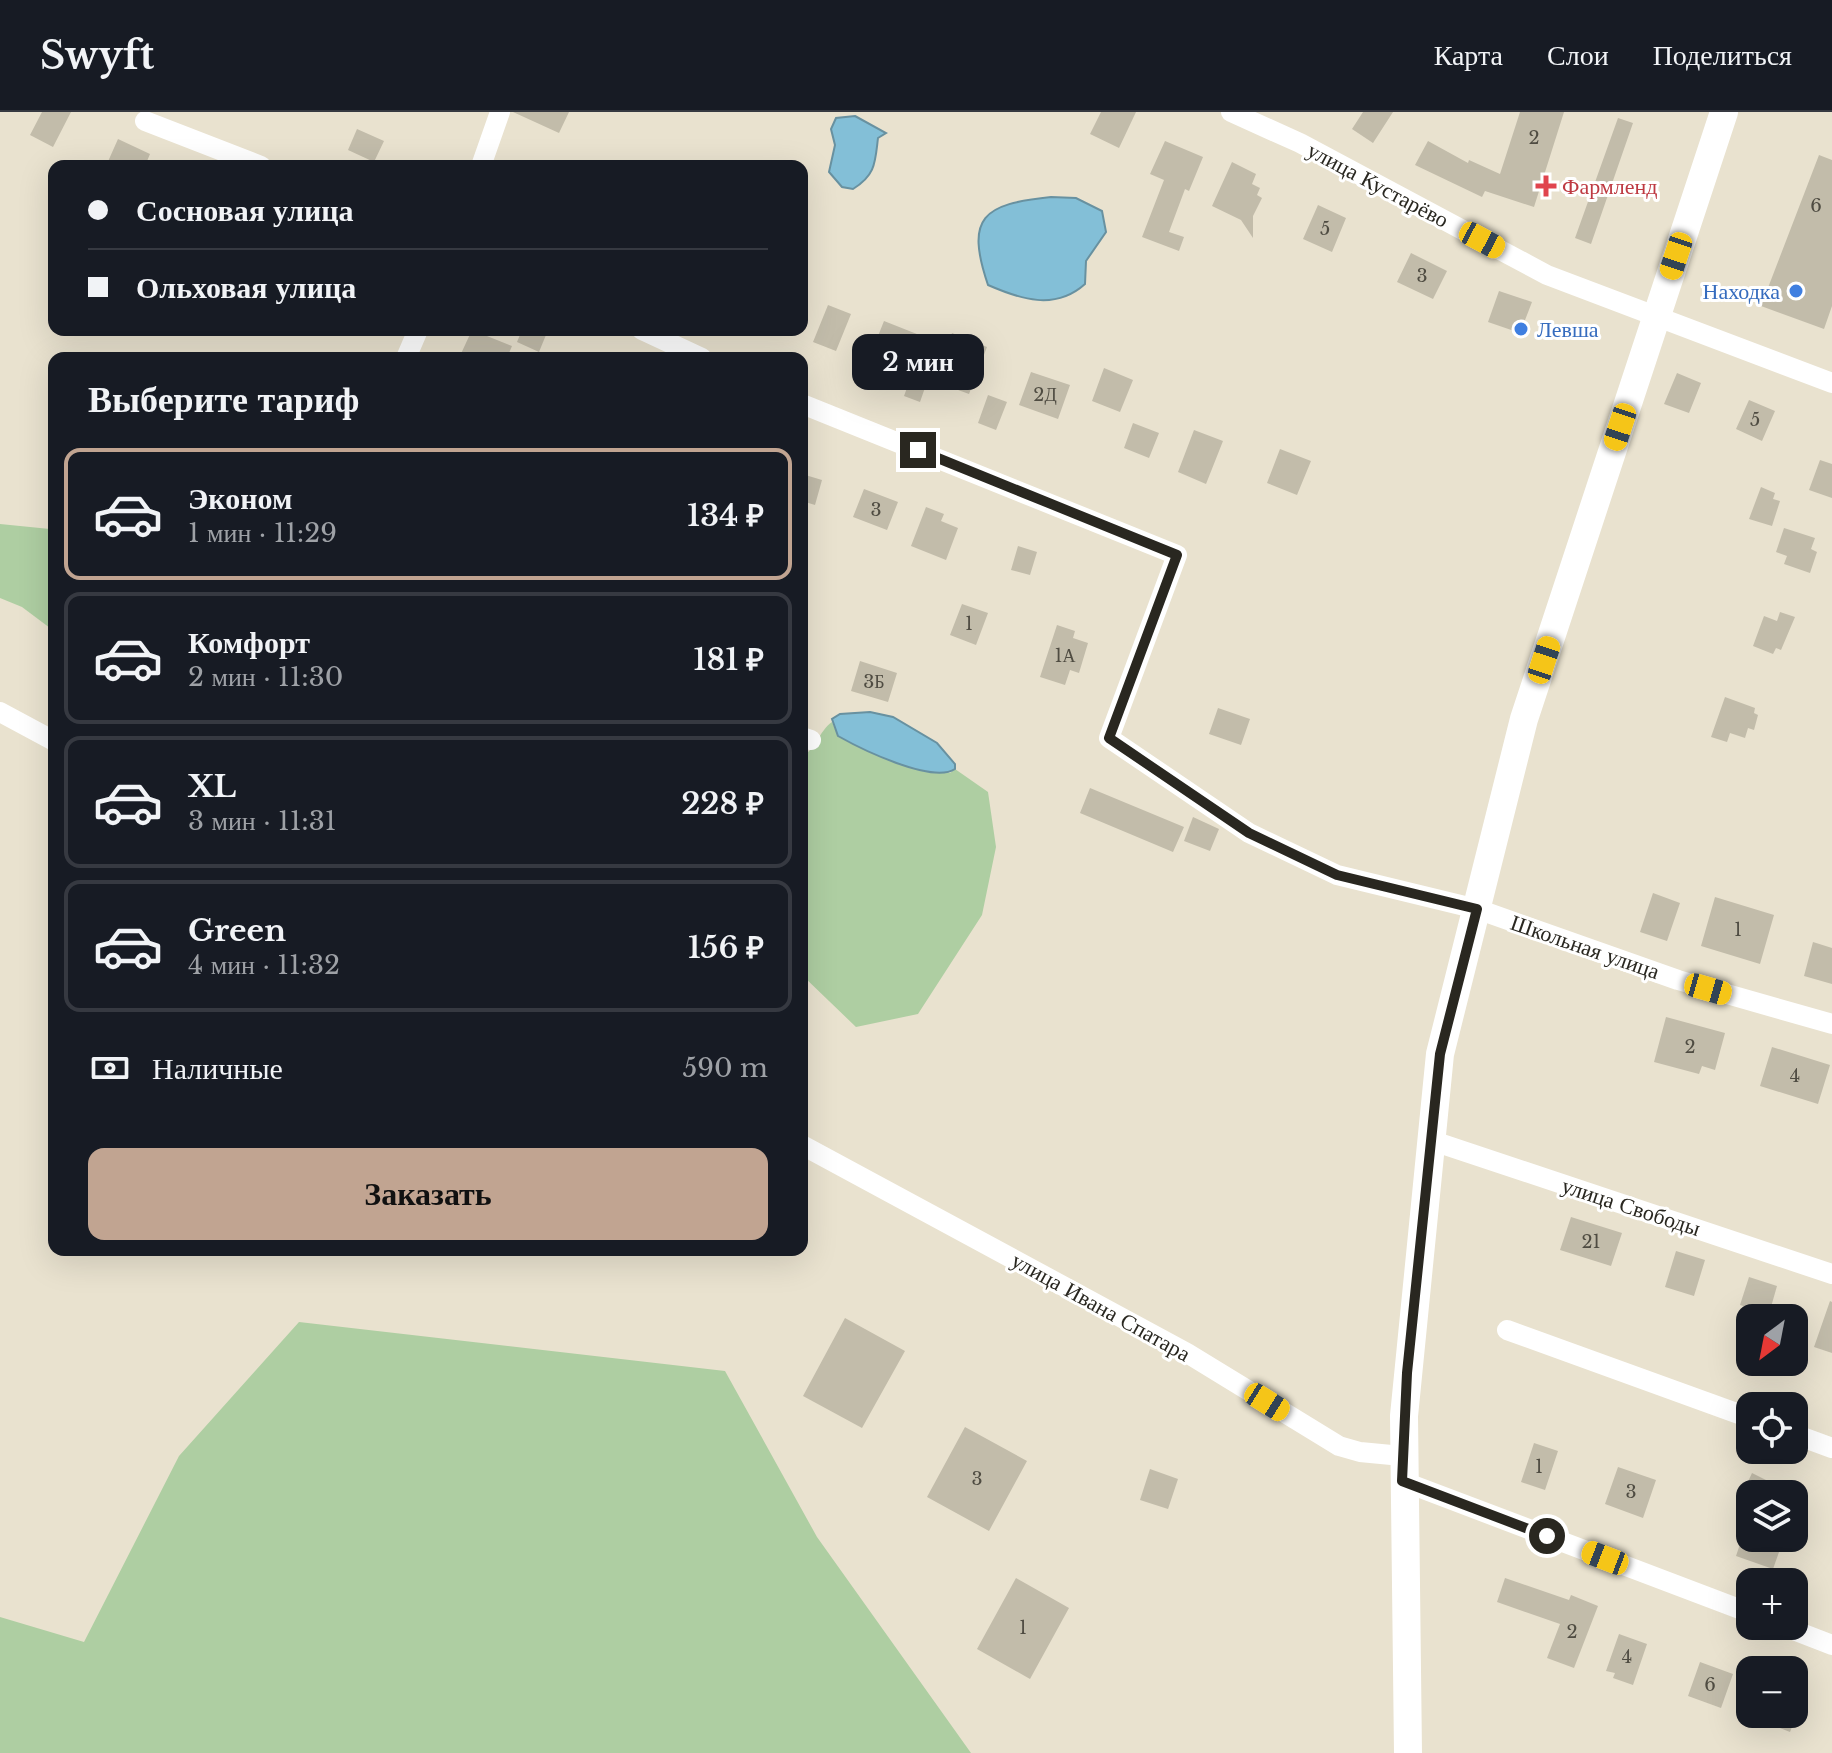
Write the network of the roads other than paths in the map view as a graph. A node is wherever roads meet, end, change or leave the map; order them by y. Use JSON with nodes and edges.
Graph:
{"nodes":[{"id":1,"x":500,"y":112,"type":"edge"},
{"id":2,"x":1231,"y":112,"type":"edge"},
{"id":3,"x":1724,"y":112,"type":"edge"},
{"id":4,"x":145,"y":121,"type":"dead end"},
{"id":5,"x":246,"y":160,"type":"edge"},
{"id":6,"x":483,"y":160,"type":"edge"},
{"id":7,"x":1657,"y":314,"type":"junction"},
{"id":8,"x":655,"y":336,"type":"edge"},
{"id":9,"x":689,"y":352,"type":"edge"},
{"id":10,"x":1832,"y":383,"type":"edge"},
{"id":11,"x":808,"y":406,"type":"edge"},
{"id":12,"x":0,"y":712,"type":"edge"},
{"id":13,"x":48,"y":738,"type":"edge"},
{"id":14,"x":1477,"y":909,"type":"junction"},
{"id":15,"x":1832,"y":1024,"type":"edge"},
{"id":16,"x":1430,"y":1140,"type":"junction"},
{"id":17,"x":808,"y":1148,"type":"edge"},
{"id":18,"x":1832,"y":1274,"type":"edge"},
{"id":19,"x":1507,"y":1330,"type":"dead end"},
{"id":20,"x":1736,"y":1413,"type":"edge"},
{"id":21,"x":1808,"y":1439,"type":"edge"},
{"id":22,"x":1832,"y":1448,"type":"edge"},
{"id":23,"x":1402,"y":1468,"type":"junction"},
{"id":24,"x":1736,"y":1607,"type":"edge"},
{"id":25,"x":1808,"y":1636,"type":"edge"},
{"id":26,"x":1832,"y":1645,"type":"edge"},
{"id":27,"x":1408,"y":1753,"type":"edge"}],
"edges":[{"from":1,"to":6,"type":"street"},
{"from":2,"to":7,"type":"street","name":"улица Кустарёво"},
{"from":3,"to":7,"type":"main road"},
{"from":4,"to":5,"type":"street"},
{"from":7,"to":10,"type":"street","name":"улица Кустарёво"},
{"from":7,"to":14,"type":"main road"},
{"from":8,"to":9,"type":"street"},
{"from":11,"to":14,"type":"street","name":"Школьная улица"},
{"from":12,"to":13,"type":"street"},
{"from":14,"to":15,"type":"street","name":"Школьная улица"},
{"from":14,"to":16,"type":"main road"},
{"from":16,"to":18,"type":"street","name":"улица Свободы"},
{"from":16,"to":23,"type":"main road"},
{"from":17,"to":23,"type":"street","name":"улица Ивана Спатара"},
{"from":19,"to":20,"type":"street"},
{"from":21,"to":22,"type":"street"},
{"from":23,"to":24,"type":"street","name":"улица Ивана Спатара"},
{"from":23,"to":27,"type":"main road"},
{"from":25,"to":26,"type":"street"}]}
